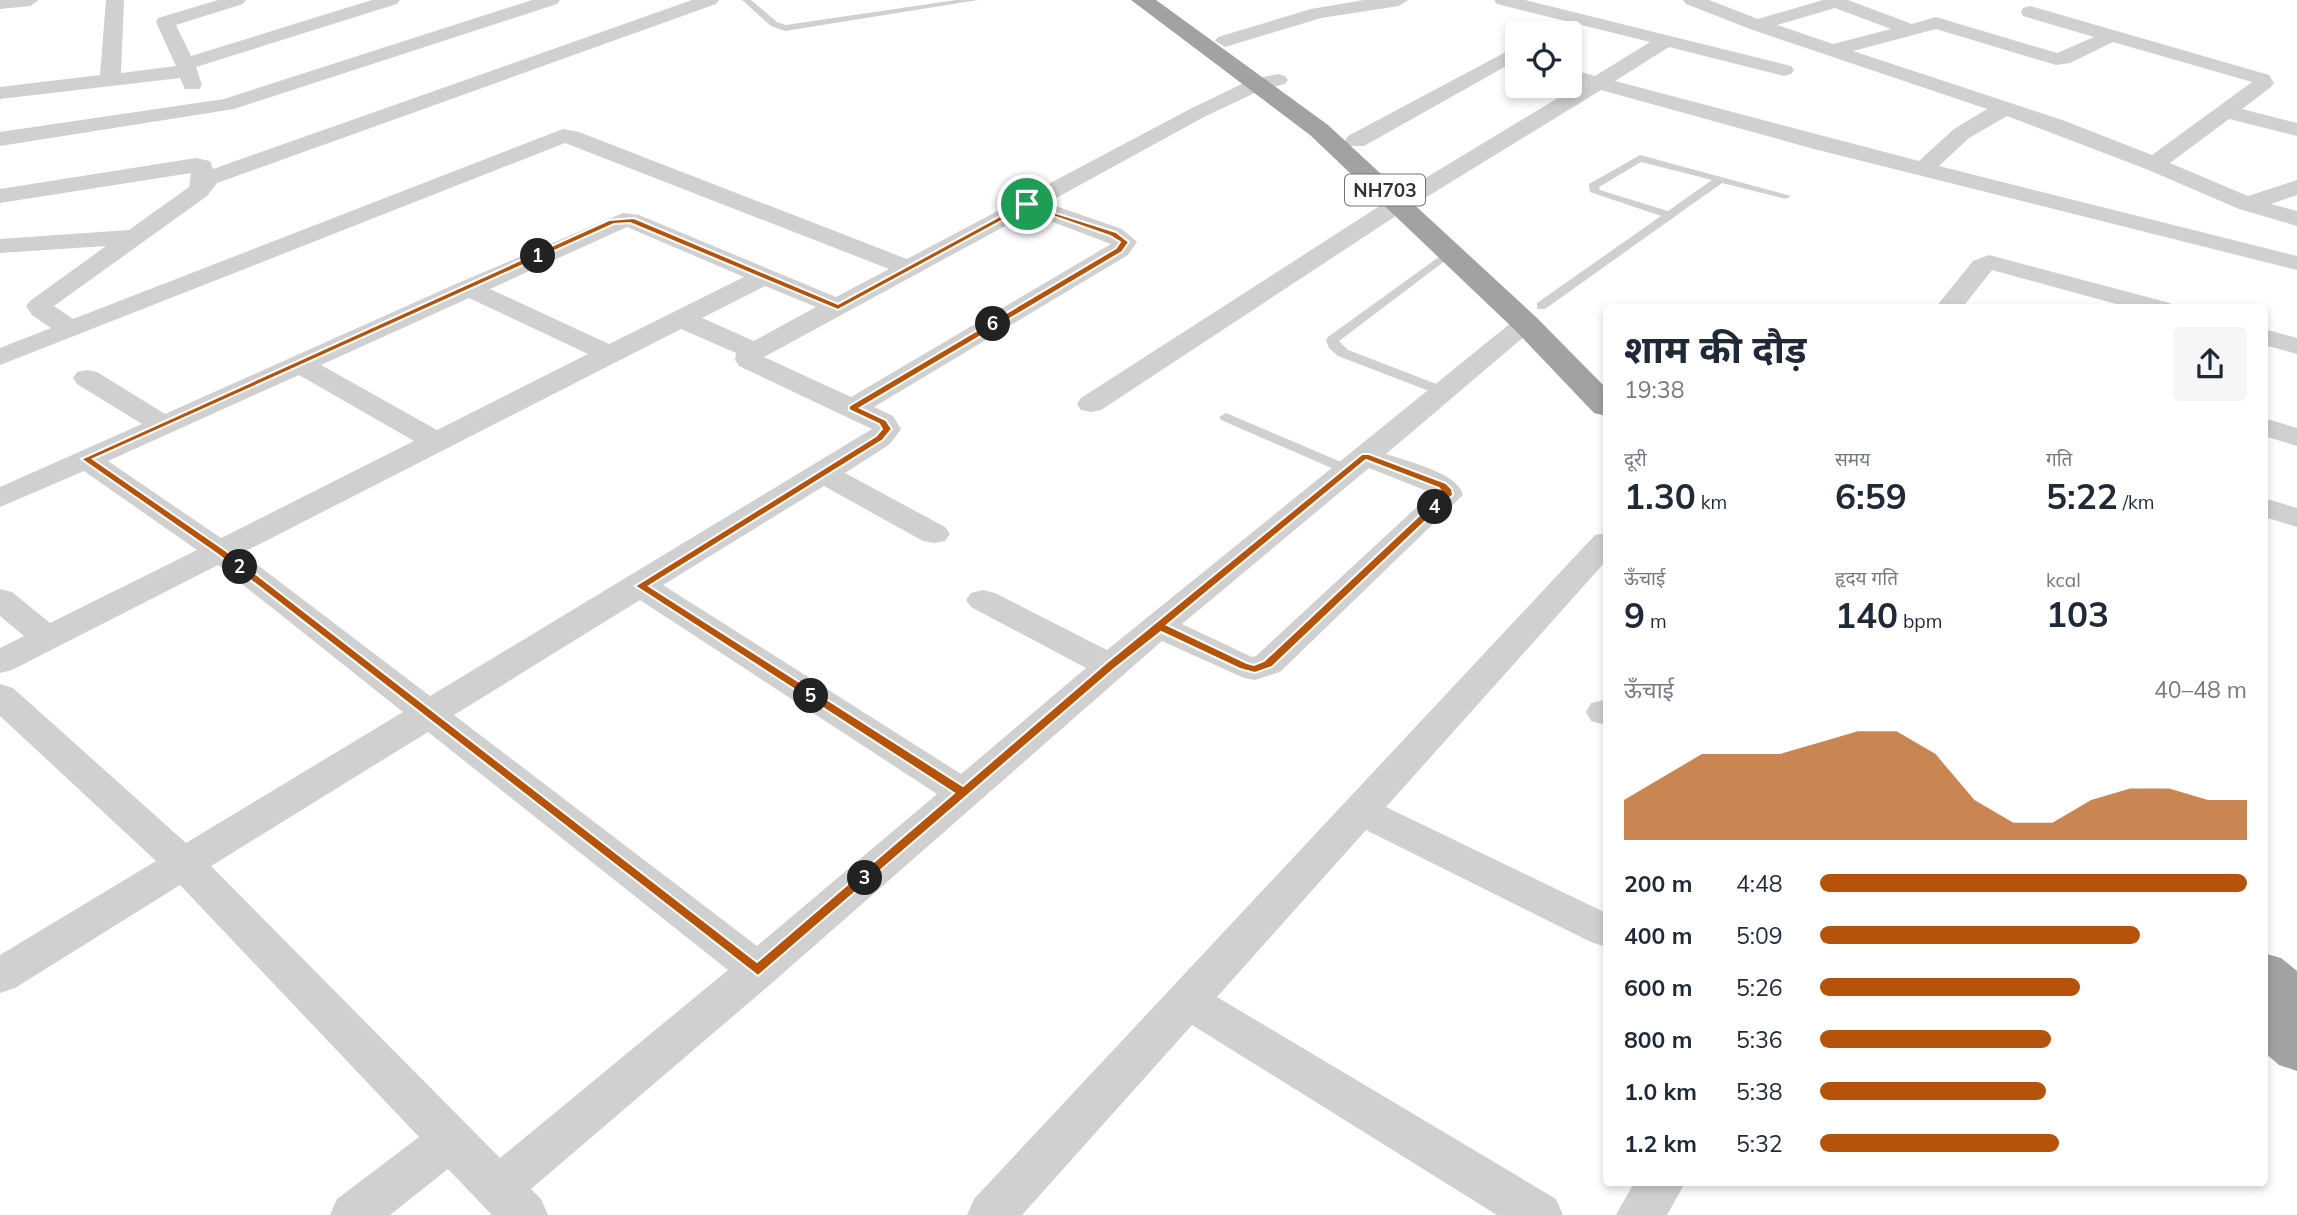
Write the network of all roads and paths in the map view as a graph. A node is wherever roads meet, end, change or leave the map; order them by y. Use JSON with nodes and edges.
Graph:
{"nodes":[{"id":1,"x":30,"y":0,"type":"edge"},
{"id":2,"x":115,"y":0,"type":"edge"},
{"id":3,"x":237,"y":0,"type":"edge"},
{"id":4,"x":551,"y":0,"type":"edge"},
{"id":5,"x":710,"y":0,"type":"edge"},
{"id":6,"x":746,"y":0,"type":"edge"},
{"id":7,"x":974,"y":0,"type":"edge"},
{"id":8,"x":1142,"y":0,"type":"edge"},
{"id":9,"x":1169,"y":0,"type":"edge"},
{"id":10,"x":1399,"y":0,"type":"edge"},
{"id":11,"x":1503,"y":0,"type":"edge"},
{"id":12,"x":382,"y":1,"type":"edge"},
{"id":13,"x":1699,"y":1,"type":"edge"},
{"id":14,"x":0,"y":3,"type":"edge"},
{"id":15,"x":212,"y":3,"type":"edge"},
{"id":16,"x":2036,"y":6,"type":"edge"},
{"id":17,"x":1575,"y":18,"type":"junction"},
{"id":18,"x":1570,"y":21,"type":"edge"},
{"id":19,"x":1994,"y":24,"type":"dead end"},
{"id":20,"x":1757,"y":25,"type":"junction"},
{"id":21,"x":1909,"y":29,"type":"junction"},
{"id":22,"x":1970,"y":33,"type":"junction"},
{"id":23,"x":2111,"y":36,"type":"junction"},
{"id":24,"x":1225,"y":41,"type":"junction"},
{"id":25,"x":1665,"y":41,"type":"junction"},
{"id":26,"x":1834,"y":50,"type":"junction"},
{"id":27,"x":1505,"y":61,"type":"edge"},
{"id":28,"x":186,"y":67,"type":"junction"},
{"id":29,"x":1784,"y":70,"type":"dead end"},
{"id":30,"x":1582,"y":78,"type":"edge"},
{"id":31,"x":110,"y":80,"type":"junction"},
{"id":32,"x":1267,"y":82,"type":"junction"},
{"id":33,"x":1599,"y":83,"type":"junction"},
{"id":34,"x":0,"y":93,"type":"edge"},
{"id":35,"x":2007,"y":109,"type":"junction"},
{"id":36,"x":199,"y":110,"type":"junction"},
{"id":37,"x":2225,"y":111,"type":"junction"},
{"id":38,"x":2297,"y":130,"type":"edge"},
{"id":39,"x":0,"y":139,"type":"edge"},
{"id":40,"x":1356,"y":141,"type":"junction"},
{"id":41,"x":2154,"y":163,"type":"junction"},
{"id":42,"x":1925,"y":168,"type":"junction"},
{"id":43,"x":1720,"y":179,"type":"junction"},
{"id":44,"x":203,"y":183,"type":"junction"},
{"id":45,"x":2297,"y":187,"type":"edge"},
{"id":46,"x":0,"y":196,"type":"edge"},
{"id":47,"x":1786,"y":196,"type":"dead end"},
{"id":48,"x":1408,"y":198,"type":"junction"},
{"id":49,"x":1027,"y":204,"type":"junction"},
{"id":50,"x":2247,"y":204,"type":"junction"},
{"id":51,"x":1669,"y":215,"type":"junction"},
{"id":52,"x":2297,"y":219,"type":"edge"},
{"id":53,"x":133,"y":237,"type":"junction"},
{"id":54,"x":0,"y":246,"type":"edge"},
{"id":55,"x":1463,"y":247,"type":"junction"},
{"id":56,"x":2297,"y":263,"type":"edge"},
{"id":57,"x":909,"y":268,"type":"junction"},
{"id":58,"x":765,"y":276,"type":"junction"},
{"id":59,"x":1513,"y":278,"type":"dead end"},
{"id":60,"x":467,"y":288,"type":"junction"},
{"id":61,"x":1951,"y":304,"type":"edge"},
{"id":62,"x":2146,"y":304,"type":"edge"},
{"id":63,"x":838,"y":307,"type":"junction"},
{"id":64,"x":1533,"y":315,"type":"junction"},
{"id":65,"x":681,"y":319,"type":"junction"},
{"id":66,"x":70,"y":329,"type":"junction"},
{"id":67,"x":2268,"y":338,"type":"edge"},
{"id":68,"x":2297,"y":346,"type":"edge"},
{"id":69,"x":755,"y":351,"type":"junction"},
{"id":70,"x":609,"y":355,"type":"junction"},
{"id":71,"x":0,"y":357,"type":"edge"},
{"id":72,"x":298,"y":363,"type":"junction"},
{"id":73,"x":1603,"y":371,"type":"edge"},
{"id":74,"x":86,"y":378,"type":"dead end"},
{"id":75,"x":1442,"y":391,"type":"junction"},
{"id":76,"x":1603,"y":402,"type":"edge"},
{"id":77,"x":1091,"y":404,"type":"dead end"},
{"id":78,"x":852,"y":408,"type":"junction"},
{"id":79,"x":1226,"y":417,"type":"dead end"},
{"id":80,"x":162,"y":424,"type":"junction"},
{"id":81,"x":2268,"y":428,"type":"edge"},
{"id":82,"x":2297,"y":437,"type":"edge"},
{"id":83,"x":438,"y":443,"type":"junction"},
{"id":84,"x":86,"y":459,"type":"junction"},
{"id":85,"x":1357,"y":463,"type":"junction"},
{"id":86,"x":823,"y":473,"type":"junction"},
{"id":87,"x":0,"y":498,"type":"edge"},
{"id":88,"x":2268,"y":508,"type":"edge"},
{"id":89,"x":2297,"y":518,"type":"edge"},
{"id":90,"x":934,"y":534,"type":"dead end"},
{"id":91,"x":1603,"y":545,"type":"edge"},
{"id":92,"x":221,"y":552,"type":"junction"},
{"id":93,"x":641,"y":586,"type":"junction"},
{"id":94,"x":0,"y":599,"type":"edge"},
{"id":95,"x":983,"y":600,"type":"dead end"},
{"id":96,"x":1160,"y":627,"type":"junction"},
{"id":97,"x":47,"y":638,"type":"junction"},
{"id":98,"x":0,"y":662,"type":"edge"},
{"id":99,"x":1110,"y":666,"type":"junction"},
{"id":100,"x":0,"y":696,"type":"edge"},
{"id":101,"x":430,"y":715,"type":"junction"},
{"id":102,"x":963,"y":793,"type":"junction"},
{"id":103,"x":1361,"y":811,"type":"junction"},
{"id":104,"x":184,"y":864,"type":"junction"},
{"id":105,"x":1603,"y":930,"type":"edge"},
{"id":106,"x":758,"y":970,"type":"junction"},
{"id":107,"x":2268,"y":975,"type":"edge"},
{"id":108,"x":0,"y":976,"type":"edge"},
{"id":109,"x":2297,"y":999,"type":"edge"},
{"id":110,"x":1188,"y":1001,"type":"junction"},
{"id":111,"x":2268,"y":1025,"type":"edge"},
{"id":112,"x":2297,"y":1050,"type":"edge"},
{"id":113,"x":451,"y":1139,"type":"junction"},
{"id":114,"x":1659,"y":1186,"type":"edge"},
{"id":115,"x":511,"y":1201,"type":"edge"},
{"id":116,"x":354,"y":1215,"type":"edge"},
{"id":117,"x":991,"y":1215,"type":"edge"},
{"id":118,"x":1539,"y":1215,"type":"edge"},
{"id":119,"x":1640,"y":1215,"type":"edge"}],
"edges":[{"from":1,"to":14,"type":"street"},
{"from":2,"to":31,"type":"street"},
{"from":3,"to":15,"type":"street"},
{"from":4,"to":36,"type":"street"},
{"from":5,"to":44,"type":"street"},
{"from":6,"to":7,"type":"lane"},
{"from":8,"to":32,"type":"highway","number":"NH703"},
{"from":9,"to":24,"type":"highway","number":"NH703"},
{"from":10,"to":24,"type":"street"},
{"from":11,"to":17,"type":"street"},
{"from":12,"to":28,"type":"street"},
{"from":13,"to":20,"type":"street"},
{"from":15,"to":28,"type":"street"},
{"from":16,"to":23,"type":"street"},
{"from":17,"to":18,"type":"street"},
{"from":17,"to":25,"type":"street"},
{"from":19,"to":22,"type":"street"},
{"from":20,"to":21,"type":"street"},
{"from":20,"to":26,"type":"street"},
{"from":21,"to":22,"type":"street"},
{"from":21,"to":26,"type":"street"},
{"from":22,"to":23,"type":"street"},
{"from":23,"to":37,"type":"street"},
{"from":24,"to":32,"type":"highway","number":"NH703"},
{"from":25,"to":29,"type":"street"},
{"from":25,"to":33,"type":"street"},
{"from":26,"to":35,"type":"street"},
{"from":27,"to":40,"type":"street"},
{"from":28,"to":31,"type":"street"},
{"from":28,"to":36,"type":"street"},
{"from":30,"to":33,"type":"street"},
{"from":31,"to":34,"type":"street"},
{"from":32,"to":40,"type":"highway","number":"NH703"},
{"from":32,"to":48,"type":"highway","number":"NH703"},
{"from":32,"to":49,"type":"street"},
{"from":33,"to":42,"type":"street"},
{"from":33,"to":48,"type":"street"},
{"from":35,"to":41,"type":"street"},
{"from":35,"to":42,"type":"street"},
{"from":36,"to":39,"type":"street"},
{"from":37,"to":38,"type":"street"},
{"from":37,"to":41,"type":"street"},
{"from":40,"to":48,"type":"highway","number":"NH703"},
{"from":41,"to":50,"type":"street"},
{"from":42,"to":56,"type":"street"},
{"from":43,"to":47,"type":"lane"},
{"from":43,"to":51,"type":"lane"},
{"from":43,"to":51,"type":"lane"},
{"from":44,"to":46,"type":"street"},
{"from":44,"to":53,"type":"street"},
{"from":45,"to":50,"type":"street"},
{"from":48,"to":55,"type":"highway","number":"NH703"},
{"from":48,"to":77,"type":"street"},
{"from":49,"to":57,"type":"street"},
{"from":49,"to":78,"type":"street"},
{"from":50,"to":52,"type":"street"},
{"from":51,"to":64,"type":"lane"},
{"from":53,"to":54,"type":"street"},
{"from":53,"to":66,"type":"street"},
{"from":55,"to":64,"type":"highway","number":"NH703"},
{"from":55,"to":75,"type":"lane"},
{"from":57,"to":63,"type":"street"},
{"from":57,"to":66,"type":"street"},
{"from":58,"to":60,"type":"street"},
{"from":58,"to":63,"type":"street"},
{"from":58,"to":65,"type":"street"},
{"from":59,"to":64,"type":"highway","number":"NH703"},
{"from":60,"to":70,"type":"street"},
{"from":60,"to":72,"type":"street"},
{"from":61,"to":62,"type":"street"},
{"from":63,"to":69,"type":"street"},
{"from":64,"to":73,"type":"highway","number":"NH703"},
{"from":64,"to":75,"type":"street"},
{"from":64,"to":76,"type":"highway","number":"NH703"},
{"from":65,"to":69,"type":"street"},
{"from":65,"to":70,"type":"street"},
{"from":66,"to":71,"type":"street"},
{"from":67,"to":68,"type":"street"},
{"from":69,"to":78,"type":"street"},
{"from":70,"to":83,"type":"street"},
{"from":72,"to":80,"type":"street"},
{"from":72,"to":83,"type":"street"},
{"from":74,"to":80,"type":"street"},
{"from":75,"to":85,"type":"street"},
{"from":78,"to":86,"type":"street"},
{"from":79,"to":85,"type":"lane"},
{"from":80,"to":84,"type":"street"},
{"from":81,"to":82,"type":"street"},
{"from":83,"to":92,"type":"street"},
{"from":84,"to":87,"type":"street"},
{"from":84,"to":92,"type":"street"},
{"from":85,"to":96,"type":"street"},
{"from":85,"to":96,"type":"street"},
{"from":86,"to":90,"type":"street"},
{"from":86,"to":93,"type":"street"},
{"from":88,"to":89,"type":"street"},
{"from":91,"to":103,"type":"street"},
{"from":92,"to":97,"type":"street"},
{"from":92,"to":101,"type":"street"},
{"from":93,"to":101,"type":"street"},
{"from":93,"to":102,"type":"street"},
{"from":94,"to":97,"type":"street"},
{"from":95,"to":99,"type":"street"},
{"from":96,"to":99,"type":"street"},
{"from":97,"to":98,"type":"street"},
{"from":99,"to":102,"type":"street"},
{"from":100,"to":104,"type":"street"},
{"from":101,"to":104,"type":"street"},
{"from":101,"to":106,"type":"street"},
{"from":102,"to":106,"type":"street"},
{"from":103,"to":105,"type":"street"},
{"from":103,"to":110,"type":"street"},
{"from":104,"to":108,"type":"street"},
{"from":104,"to":113,"type":"street"},
{"from":106,"to":115,"type":"street"},
{"from":107,"to":109,"type":"highway"},
{"from":110,"to":117,"type":"street"},
{"from":110,"to":118,"type":"street"},
{"from":111,"to":112,"type":"highway"},
{"from":113,"to":115,"type":"street"},
{"from":113,"to":116,"type":"street"},
{"from":114,"to":119,"type":"street"}]}
